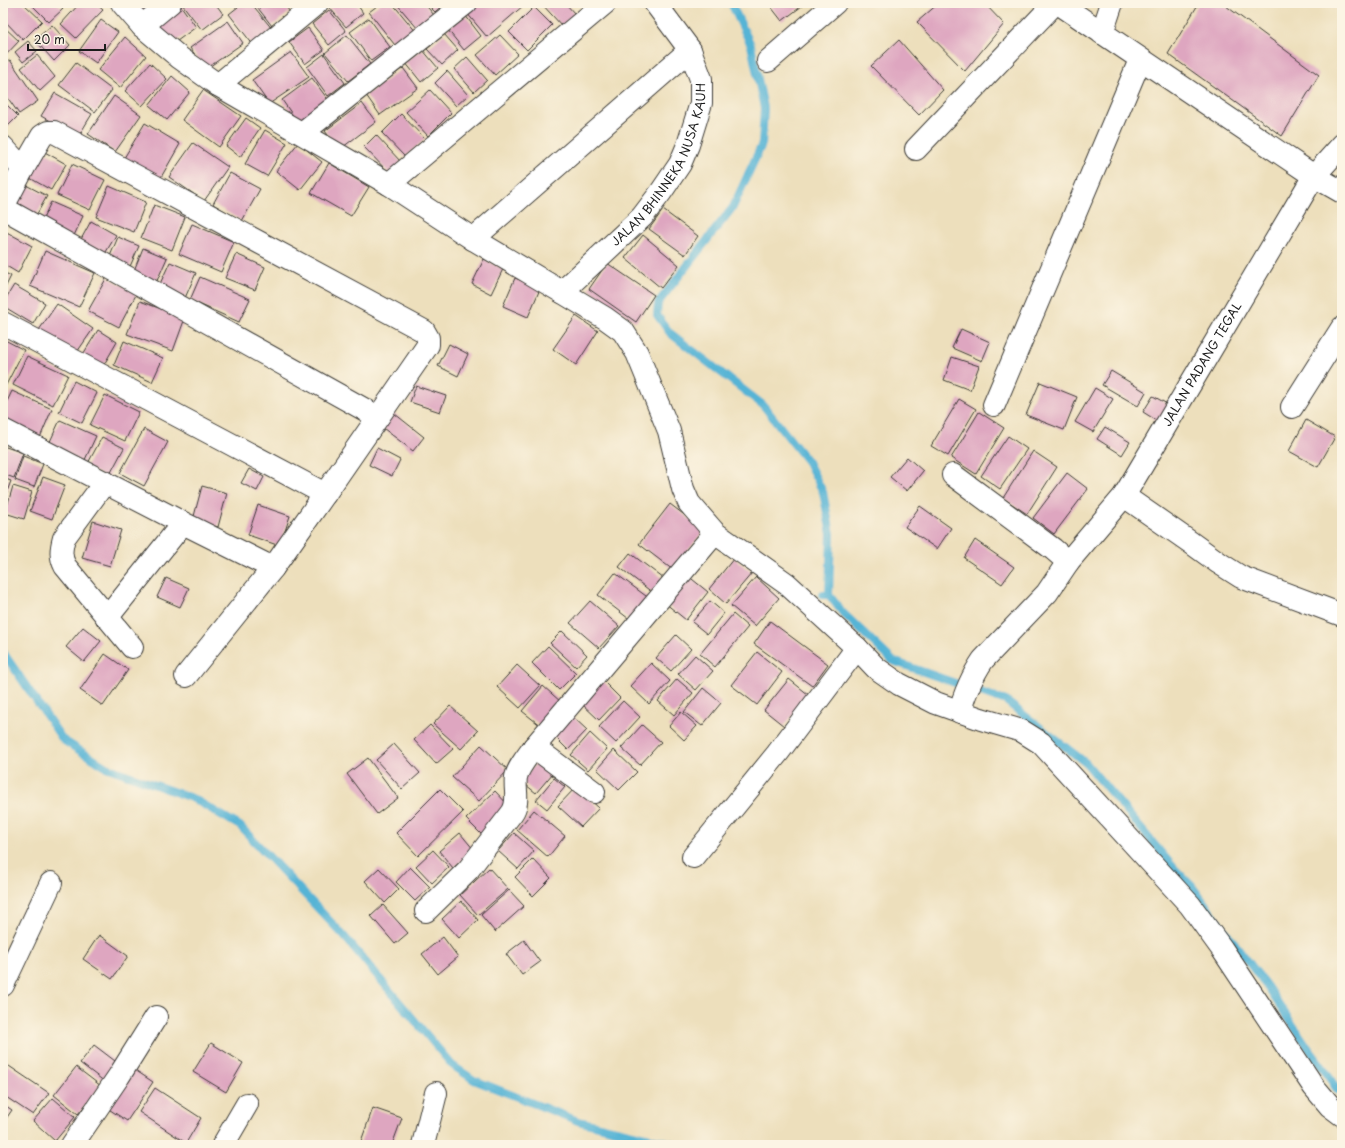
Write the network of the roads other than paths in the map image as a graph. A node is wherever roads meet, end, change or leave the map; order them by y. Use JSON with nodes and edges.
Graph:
{"nodes":[{"id":1,"x":122,"y":3,"type":"edge"},
{"id":2,"x":170,"y":3,"type":"edge"},
{"id":3,"x":316,"y":3,"type":"edge"},
{"id":4,"x":466,"y":3,"type":"edge"},
{"id":5,"x":606,"y":3,"type":"edge"},
{"id":6,"x":655,"y":3,"type":"edge"},
{"id":7,"x":834,"y":3,"type":"edge"},
{"id":8,"x":1056,"y":3,"type":"edge"},
{"id":9,"x":1112,"y":3,"type":"edge"},
{"id":10,"x":142,"y":26,"type":"junction"},
{"id":11,"x":1102,"y":33,"type":"junction"},
{"id":12,"x":690,"y":50,"type":"junction"},
{"id":13,"x":1140,"y":60,"type":"junction"},
{"id":14,"x":768,"y":61,"type":"dead end"},
{"id":15,"x":218,"y":85,"type":"junction"},
{"id":16,"x":302,"y":133,"type":"junction"},
{"id":17,"x":1342,"y":145,"type":"edge"},
{"id":18,"x":3,"y":147,"type":"edge"},
{"id":19,"x":916,"y":149,"type":"dead end"},
{"id":20,"x":23,"y":169,"type":"junction"},
{"id":21,"x":1314,"y":176,"type":"junction"},
{"id":22,"x":390,"y":184,"type":"junction"},
{"id":23,"x":1342,"y":192,"type":"edge"},
{"id":24,"x":3,"y":208,"type":"edge"},
{"id":25,"x":473,"y":239,"type":"junction"},
{"id":26,"x":562,"y":292,"type":"junction"},
{"id":27,"x":3,"y":323,"type":"edge"},
{"id":28,"x":1342,"y":328,"type":"edge"},
{"id":29,"x":994,"y":405,"type":"dead end"},
{"id":30,"x":1292,"y":407,"type":"dead end"},
{"id":31,"x":378,"y":417,"type":"junction"},
{"id":32,"x":3,"y":430,"type":"edge"},
{"id":33,"x":953,"y":475,"type":"dead end"},
{"id":34,"x":104,"y":482,"type":"junction"},
{"id":35,"x":325,"y":494,"type":"junction"},
{"id":36,"x":1124,"y":496,"type":"junction"},
{"id":37,"x":184,"y":523,"type":"junction"},
{"id":38,"x":714,"y":532,"type":"junction"},
{"id":39,"x":1061,"y":555,"type":"junction"},
{"id":40,"x":273,"y":568,"type":"junction"},
{"id":41,"x":1342,"y":615,"type":"edge"},
{"id":42,"x":107,"y":618,"type":"junction"},
{"id":43,"x":132,"y":647,"type":"dead end"},
{"id":44,"x":857,"y":648,"type":"junction"},
{"id":45,"x":186,"y":676,"type":"dead end"},
{"id":46,"x":961,"y":709,"type":"junction"},
{"id":47,"x":534,"y":747,"type":"junction"},
{"id":48,"x":594,"y":792,"type":"dead end"},
{"id":49,"x":693,"y":857,"type":"dead end"},
{"id":50,"x":51,"y":883,"type":"dead end"},
{"id":51,"x":426,"y":911,"type":"dead end"},
{"id":52,"x":3,"y":985,"type":"edge"},
{"id":53,"x":156,"y":1017,"type":"dead end"},
{"id":54,"x":436,"y":1093,"type":"dead end"},
{"id":55,"x":247,"y":1104,"type":"dead end"},
{"id":56,"x":1342,"y":1115,"type":"edge"},
{"id":57,"x":72,"y":1145,"type":"edge"},
{"id":58,"x":223,"y":1145,"type":"edge"},
{"id":59,"x":423,"y":1145,"type":"edge"}],
"edges":[{"from":1,"to":10,"type":"street"},
{"from":2,"to":10,"type":"street"},
{"from":3,"to":15,"type":"street"},
{"from":4,"to":16,"type":"street"},
{"from":5,"to":22,"type":"street"},
{"from":6,"to":12,"type":"street","name":"JALAN BHINNEKA NUSA KAUH"},
{"from":7,"to":14,"type":"street"},
{"from":8,"to":11,"type":"street"},
{"from":8,"to":19,"type":"street"},
{"from":9,"to":11,"type":"street"},
{"from":10,"to":15,"type":"street"},
{"from":11,"to":13,"type":"street"},
{"from":12,"to":25,"type":"street"},
{"from":12,"to":26,"type":"street","name":"JALAN BHINNEKA NUSA KAUH"},
{"from":13,"to":21,"type":"street"},
{"from":13,"to":29,"type":"street"},
{"from":15,"to":16,"type":"street"},
{"from":16,"to":22,"type":"street"},
{"from":17,"to":21,"type":"street","name":"JALAN PADANG TEGAL"},
{"from":18,"to":20,"type":"street"},
{"from":20,"to":24,"type":"street"},
{"from":20,"to":31,"type":"street"},
{"from":21,"to":23,"type":"street"},
{"from":21,"to":36,"type":"street","name":"JALAN PADANG TEGAL"},
{"from":22,"to":25,"type":"street"},
{"from":24,"to":31,"type":"street"},
{"from":25,"to":26,"type":"street"},
{"from":26,"to":38,"type":"street"},
{"from":27,"to":35,"type":"street"},
{"from":28,"to":30,"type":"street"},
{"from":31,"to":35,"type":"street"},
{"from":32,"to":34,"type":"street"},
{"from":33,"to":39,"type":"street"},
{"from":34,"to":37,"type":"street"},
{"from":34,"to":42,"type":"street"},
{"from":35,"to":40,"type":"street"},
{"from":36,"to":39,"type":"street","name":"JALAN PADANG TEGAL"},
{"from":36,"to":41,"type":"street"},
{"from":37,"to":40,"type":"street"},
{"from":37,"to":42,"type":"street"},
{"from":38,"to":44,"type":"street"},
{"from":38,"to":47,"type":"street"},
{"from":39,"to":46,"type":"street","name":"JALAN PADANG TEGAL"},
{"from":40,"to":45,"type":"street"},
{"from":42,"to":43,"type":"street"},
{"from":44,"to":46,"type":"street"},
{"from":44,"to":49,"type":"street"},
{"from":46,"to":56,"type":"street"},
{"from":47,"to":48,"type":"street"},
{"from":47,"to":51,"type":"street"},
{"from":50,"to":52,"type":"street"},
{"from":53,"to":57,"type":"street"},
{"from":54,"to":59,"type":"street"},
{"from":55,"to":58,"type":"street"}]}
